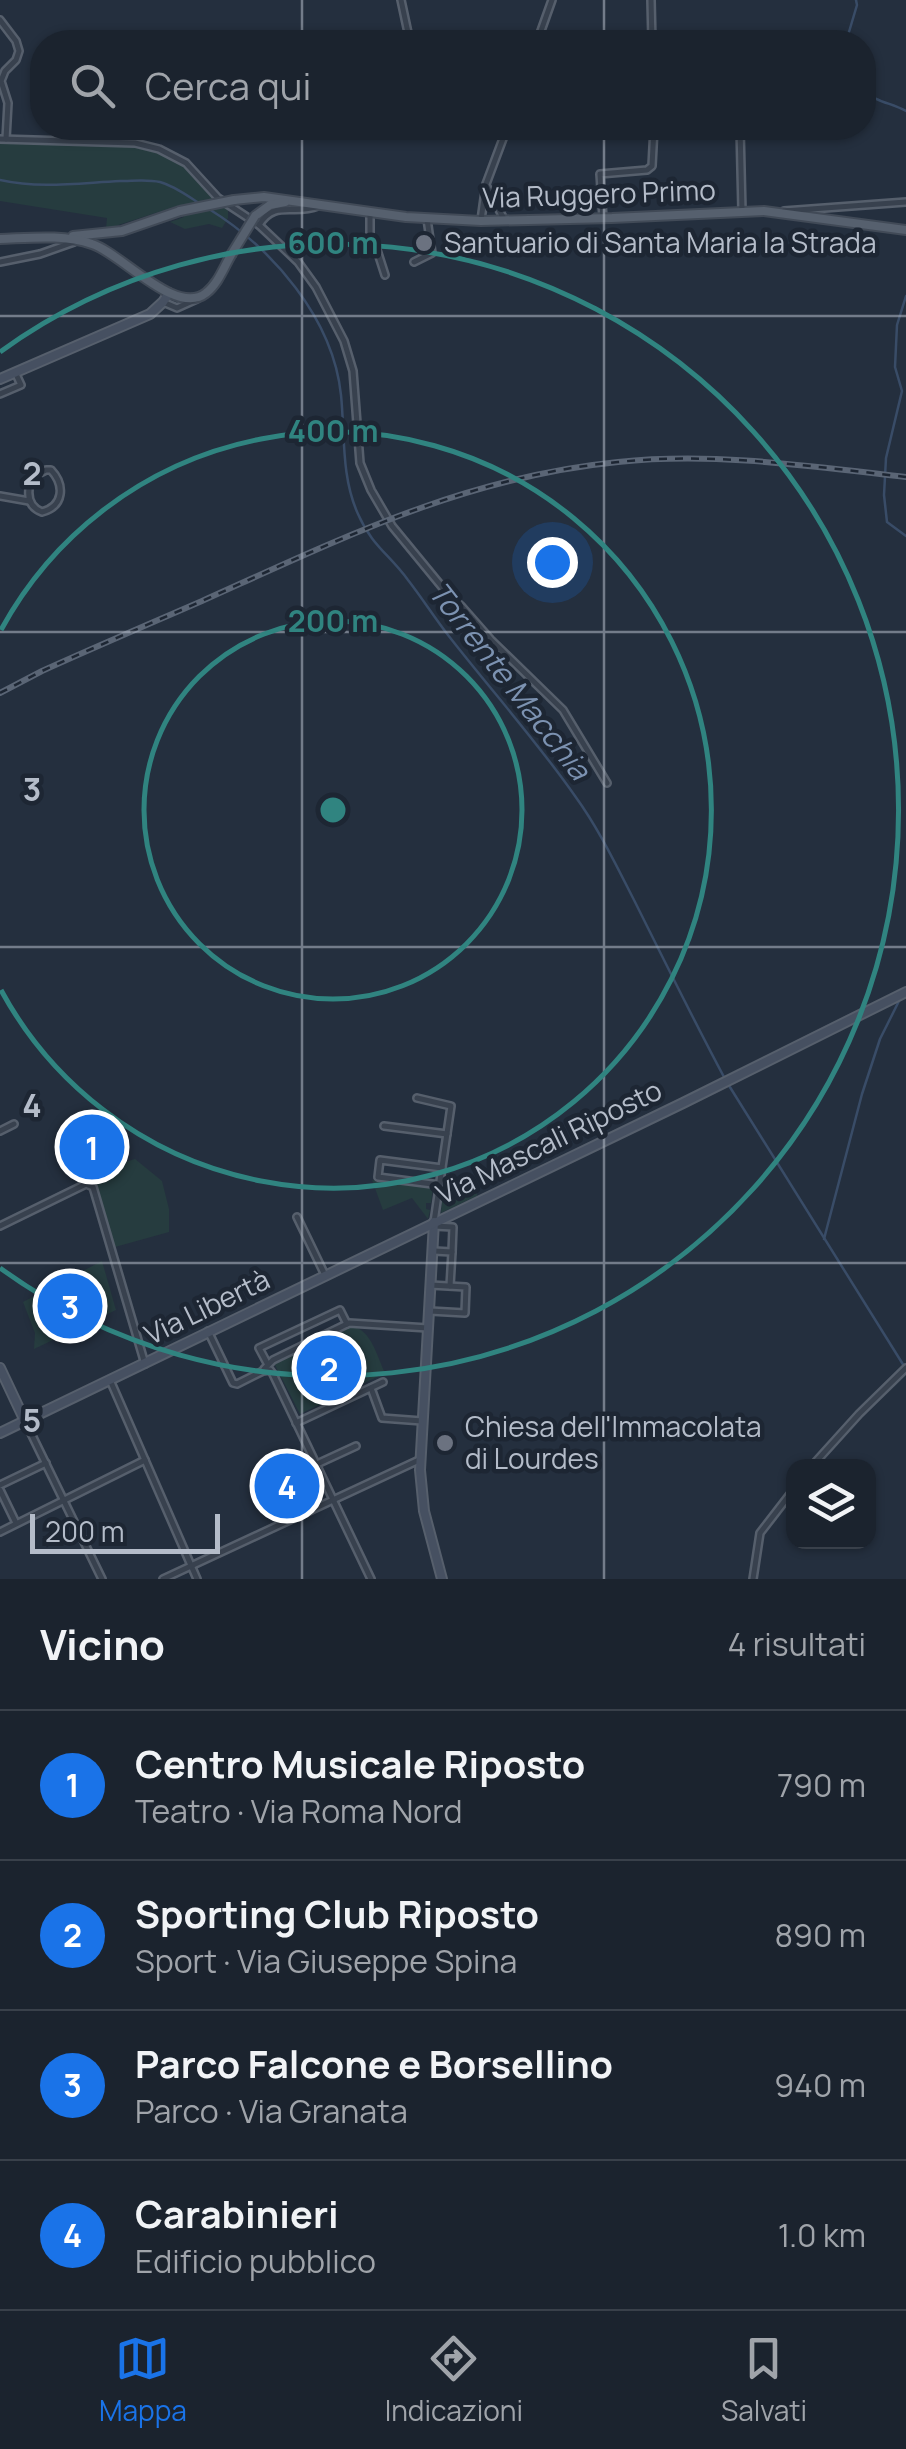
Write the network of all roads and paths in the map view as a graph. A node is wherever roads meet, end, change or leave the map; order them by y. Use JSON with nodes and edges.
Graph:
{"nodes":[{"id":1,"x":401,"y":0,"type":"edge"},
{"id":2,"x":552,"y":0,"type":"edge"},
{"id":3,"x":651,"y":0,"type":"edge"},
{"id":4,"x":0,"y":20,"type":"edge"},
{"id":5,"x":407,"y":30,"type":"edge"},
{"id":6,"x":541,"y":30,"type":"edge"},
{"id":7,"x":652,"y":30,"type":"edge"},
{"id":8,"x":3,"y":139,"type":"edge"},
{"id":9,"x":30,"y":140,"type":"edge"},
{"id":10,"x":36,"y":140,"type":"edge"},
{"id":11,"x":502,"y":140,"type":"edge"},
{"id":12,"x":653,"y":140,"type":"edge"},
{"id":13,"x":740,"y":140,"type":"edge"},
{"id":14,"x":486,"y":184,"type":"junction"},
{"id":15,"x":245,"y":198,"type":"junction"},
{"id":16,"x":294,"y":202,"type":"junction"},
{"id":17,"x":906,"y":202,"type":"edge"},
{"id":18,"x":321,"y":206,"type":"junction"},
{"id":19,"x":742,"y":211,"type":"junction"},
{"id":20,"x":370,"y":212,"type":"junction"},
{"id":21,"x":776,"y":212,"type":"junction"},
{"id":22,"x":603,"y":218,"type":"junction"},
{"id":23,"x":427,"y":219,"type":"junction"},
{"id":24,"x":257,"y":220,"type":"junction"},
{"id":25,"x":481,"y":221,"type":"junction"},
{"id":26,"x":505,"y":221,"type":"junction"},
{"id":27,"x":906,"y":230,"type":"edge"},
{"id":28,"x":122,"y":231,"type":"junction"},
{"id":29,"x":54,"y":237,"type":"junction"},
{"id":30,"x":0,"y":239,"type":"edge"},
{"id":31,"x":78,"y":241,"type":"junction"},
{"id":32,"x":103,"y":248,"type":"junction"},
{"id":33,"x":0,"y":262,"type":"edge"},
{"id":34,"x":414,"y":262,"type":"dead end"},
{"id":35,"x":385,"y":275,"type":"dead end"},
{"id":36,"x":169,"y":292,"type":"junction"},
{"id":37,"x":198,"y":298,"type":"junction"},
{"id":38,"x":164,"y":302,"type":"junction"},
{"id":39,"x":16,"y":372,"type":"junction"},
{"id":40,"x":0,"y":378,"type":"edge"},
{"id":41,"x":0,"y":394,"type":"edge"},
{"id":42,"x":0,"y":496,"type":"edge"},
{"id":43,"x":29,"y":501,"type":"junction"},
{"id":44,"x":607,"y":783,"type":"dead end"},
{"id":45,"x":902,"y":994,"type":"edge"},
{"id":46,"x":417,"y":1098,"type":"dead end"},
{"id":47,"x":14,"y":1124,"type":"dead end"},
{"id":48,"x":384,"y":1126,"type":"dead end"},
{"id":49,"x":0,"y":1131,"type":"edge"},
{"id":50,"x":447,"y":1134,"type":"junction"},
{"id":51,"x":442,"y":1168,"type":"junction"},
{"id":52,"x":440,"y":1185,"type":"junction"},
{"id":53,"x":297,"y":1218,"type":"dead end"},
{"id":54,"x":434,"y":1224,"type":"junction"},
{"id":55,"x":0,"y":1226,"type":"edge"},
{"id":56,"x":432,"y":1251,"type":"junction"},
{"id":57,"x":452,"y":1252,"type":"junction"},
{"id":58,"x":325,"y":1275,"type":"junction"},
{"id":59,"x":430,"y":1286,"type":"junction"},
{"id":60,"x":450,"y":1286,"type":"junction"},
{"id":61,"x":429,"y":1311,"type":"junction"},
{"id":62,"x":347,"y":1324,"type":"junction"},
{"id":63,"x":428,"y":1328,"type":"junction"},
{"id":64,"x":208,"y":1331,"type":"junction"},
{"id":65,"x":145,"y":1364,"type":"junction"},
{"id":66,"x":267,"y":1364,"type":"junction"},
{"id":67,"x":0,"y":1368,"type":"edge"},
{"id":68,"x":903,"y":1370,"type":"edge"},
{"id":69,"x":263,"y":1371,"type":"junction"},
{"id":70,"x":110,"y":1380,"type":"junction"},
{"id":71,"x":3,"y":1381,"type":"edge"},
{"id":72,"x":384,"y":1382,"type":"dead end"},
{"id":73,"x":370,"y":1388,"type":"junction"},
{"id":74,"x":25,"y":1421,"type":"junction"},
{"id":75,"x":422,"y":1421,"type":"junction"},
{"id":76,"x":296,"y":1423,"type":"junction"},
{"id":77,"x":0,"y":1433,"type":"edge"},
{"id":78,"x":356,"y":1446,"type":"dead end"},
{"id":79,"x":420,"y":1459,"type":"junction"},
{"id":80,"x":818,"y":1459,"type":"edge"},
{"id":81,"x":145,"y":1460,"type":"junction"},
{"id":82,"x":46,"y":1463,"type":"junction"},
{"id":83,"x":316,"y":1464,"type":"junction"},
{"id":84,"x":0,"y":1488,"type":"edge"},
{"id":85,"x":334,"y":1499,"type":"junction"},
{"id":86,"x":786,"y":1499,"type":"edge"},
{"id":87,"x":64,"y":1500,"type":"junction"},
{"id":88,"x":16,"y":1524,"type":"junction"},
{"id":89,"x":0,"y":1532,"type":"edge"},
{"id":90,"x":191,"y":1566,"type":"junction"},
{"id":91,"x":102,"y":1579,"type":"edge"},
{"id":92,"x":163,"y":1579,"type":"edge"},
{"id":93,"x":197,"y":1579,"type":"edge"},
{"id":94,"x":371,"y":1579,"type":"edge"},
{"id":95,"x":442,"y":1579,"type":"edge"},
{"id":96,"x":753,"y":1579,"type":"edge"}],
"edges":[{"from":1,"to":5,"type":"street"},
{"from":2,"to":6,"type":"street"},
{"from":3,"to":7,"type":"street"},
{"from":4,"to":8,"type":"street"},
{"from":8,"to":9,"type":"street"},
{"from":10,"to":24,"type":"street"},
{"from":11,"to":14,"type":"street"},
{"from":12,"to":22,"type":"street"},
{"from":13,"to":19,"type":"street"},
{"from":14,"to":25,"type":"street"},
{"from":14,"to":26,"type":"street"},
{"from":15,"to":16,"type":"main road","name":"Via Ruggero Primo"},
{"from":15,"to":24,"type":"main road"},
{"from":15,"to":28,"type":"main road","name":"Via Ruggero Primo","bridge":true},
{"from":16,"to":18,"type":"main road","name":"Via Ruggero Primo"},
{"from":16,"to":24,"type":"main road"},
{"from":17,"to":21,"type":"street"},
{"from":18,"to":20,"type":"main road","name":"Via Ruggero Primo"},
{"from":18,"to":24,"type":"street"},
{"from":19,"to":21,"type":"main road","name":"Via Ruggero Primo"},
{"from":19,"to":22,"type":"main road","name":"Via Ruggero Primo"},
{"from":20,"to":23,"type":"main road","name":"Via Ruggero Primo"},
{"from":20,"to":35,"type":"street"},
{"from":21,"to":27,"type":"main road","name":"Via Ruggero Primo"},
{"from":22,"to":26,"type":"main road","name":"Via Ruggero Primo"},
{"from":23,"to":25,"type":"main road","name":"Via Ruggero Primo"},
{"from":23,"to":34,"type":"street"},
{"from":24,"to":37,"type":"main road","bridge":true},
{"from":24,"to":44,"type":"street"},
{"from":25,"to":26,"type":"main road","name":"Via Ruggero Primo"},
{"from":28,"to":29,"type":"main road"},
{"from":28,"to":32,"type":"main road"},
{"from":29,"to":30,"type":"main road"},
{"from":29,"to":31,"type":"main road"},
{"from":31,"to":32,"type":"main road"},
{"from":31,"to":33,"type":"street"},
{"from":32,"to":36,"type":"main road"},
{"from":36,"to":37,"type":"main road"},
{"from":36,"to":38,"type":"street"},
{"from":37,"to":38,"type":"street"},
{"from":38,"to":39,"type":"street"},
{"from":39,"to":40,"type":"street"},
{"from":39,"to":41,"type":"street"},
{"from":42,"to":43,"type":"street"},
{"from":43,"to":43,"type":"street"},
{"from":45,"to":54,"type":"street","name":"Via Mascali Riposto"},
{"from":46,"to":50,"type":"street"},
{"from":47,"to":49,"type":"street"},
{"from":48,"to":50,"type":"street"},
{"from":50,"to":51,"type":"street"},
{"from":51,"to":52,"type":"street"},
{"from":51,"to":52,"type":"street"},
{"from":52,"to":54,"type":"street"},
{"from":53,"to":58,"type":"street"},
{"from":54,"to":56,"type":"street"},
{"from":54,"to":57,"type":"street"},
{"from":54,"to":58,"type":"street","name":"Via Libertà"},
{"from":55,"to":65,"type":"street"},
{"from":56,"to":57,"type":"street"},
{"from":56,"to":59,"type":"street"},
{"from":57,"to":60,"type":"street"},
{"from":58,"to":64,"type":"street","name":"Via Libertà"},
{"from":59,"to":60,"type":"street"},
{"from":59,"to":61,"type":"street"},
{"from":60,"to":61,"type":"street"},
{"from":61,"to":63,"type":"street"},
{"from":62,"to":63,"type":"street"},
{"from":62,"to":66,"type":"street"},
{"from":62,"to":66,"type":"street"},
{"from":63,"to":75,"type":"street"},
{"from":64,"to":65,"type":"street","name":"Via Libertà"},
{"from":64,"to":69,"type":"street"},
{"from":65,"to":70,"type":"street","name":"Via Libertà"},
{"from":66,"to":69,"type":"street"},
{"from":67,"to":71,"type":"street"},
{"from":68,"to":80,"type":"street"},
{"from":69,"to":76,"type":"street"},
{"from":70,"to":74,"type":"street","name":"Via Libertà"},
{"from":70,"to":81,"type":"street"},
{"from":71,"to":74,"type":"street"},
{"from":72,"to":73,"type":"street"},
{"from":73,"to":75,"type":"street"},
{"from":73,"to":76,"type":"street"},
{"from":74,"to":77,"type":"street","name":"Via Libertà"},
{"from":74,"to":82,"type":"street"},
{"from":75,"to":79,"type":"street"},
{"from":76,"to":83,"type":"street"},
{"from":78,"to":83,"type":"street"},
{"from":79,"to":85,"type":"street"},
{"from":79,"to":95,"type":"street"},
{"from":81,"to":87,"type":"street"},
{"from":81,"to":90,"type":"street"},
{"from":82,"to":84,"type":"street"},
{"from":82,"to":87,"type":"street"},
{"from":83,"to":85,"type":"street"},
{"from":84,"to":88,"type":"street"},
{"from":85,"to":90,"type":"street"},
{"from":85,"to":94,"type":"street"},
{"from":86,"to":96,"type":"street"},
{"from":87,"to":88,"type":"street"},
{"from":87,"to":91,"type":"street"},
{"from":88,"to":89,"type":"street"},
{"from":90,"to":92,"type":"street"},
{"from":90,"to":93,"type":"street"}]}
